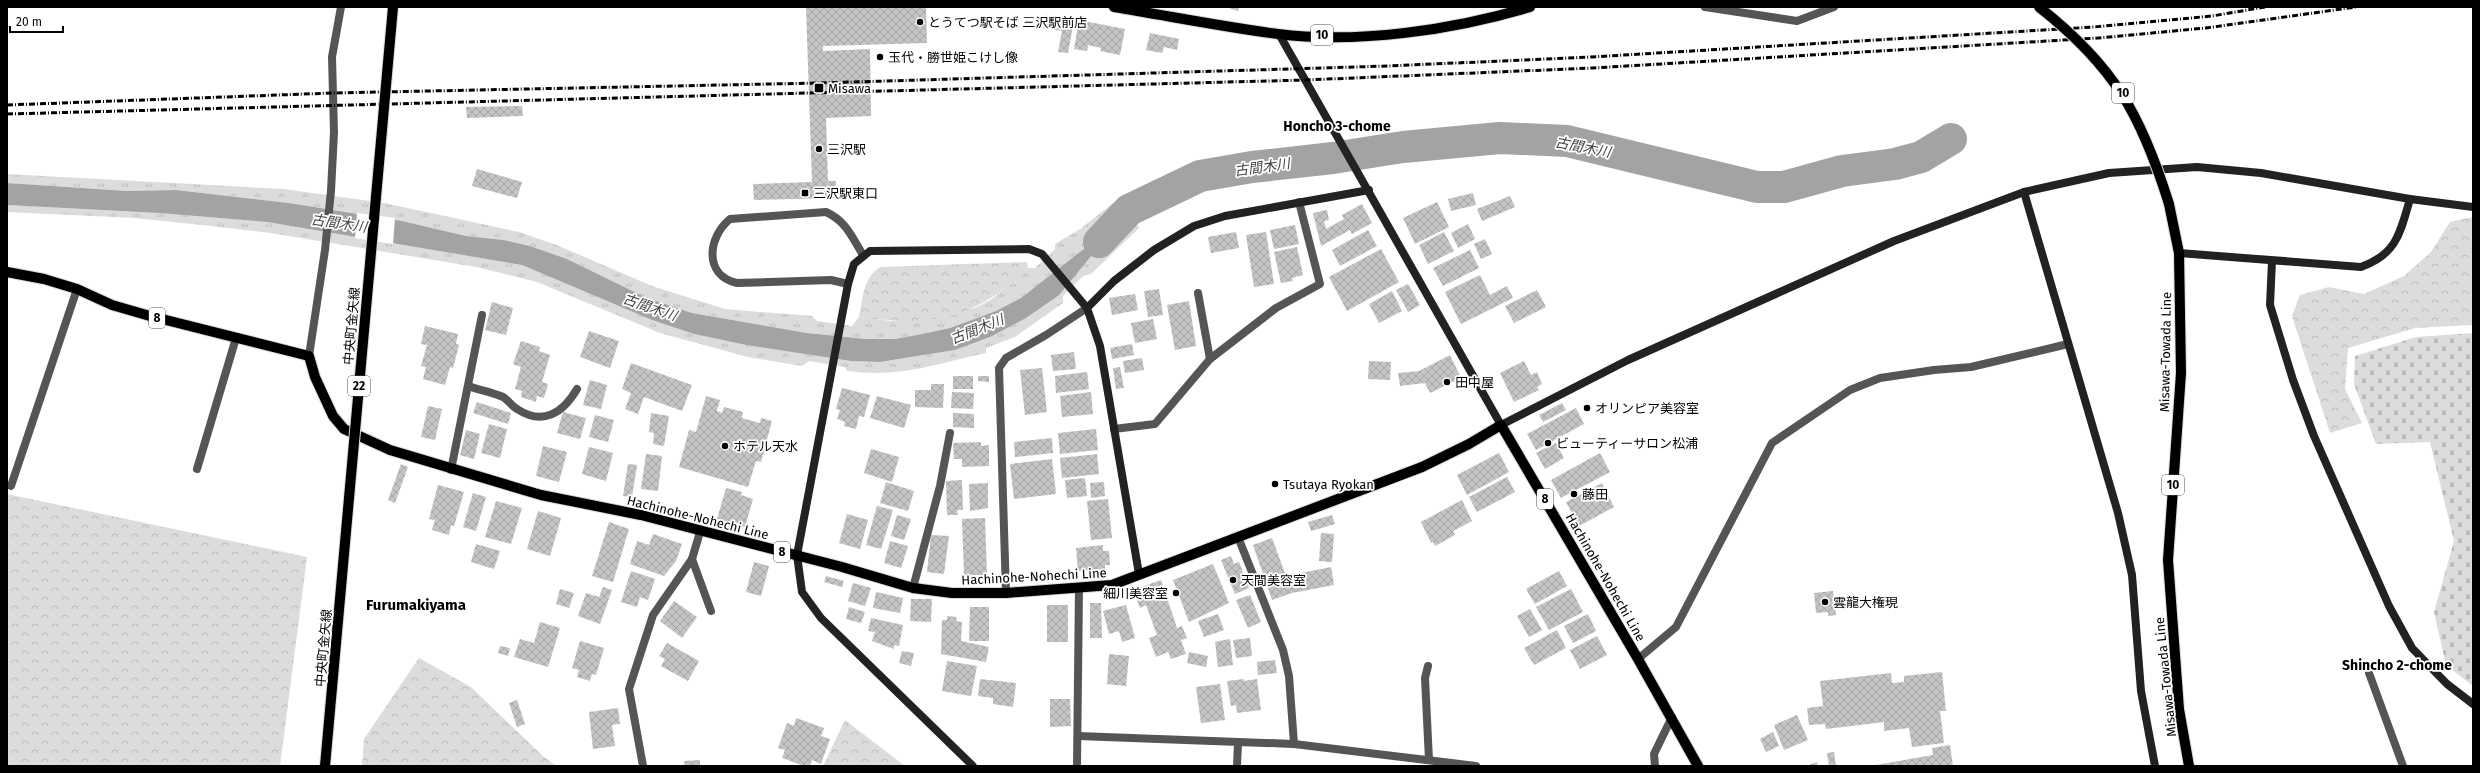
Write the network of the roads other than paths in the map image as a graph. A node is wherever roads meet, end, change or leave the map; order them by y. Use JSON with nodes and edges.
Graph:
{"nodes":[{"id":1,"x":341,"y":7,"type":"edge"},
{"id":2,"x":393,"y":7,"type":"edge"},
{"id":3,"x":1114,"y":7,"type":"edge"},
{"id":4,"x":1530,"y":7,"type":"edge"},
{"id":5,"x":1705,"y":7,"type":"edge"},
{"id":6,"x":1834,"y":7,"type":"edge"},
{"id":7,"x":2039,"y":7,"type":"edge"},
{"id":8,"x":1279,"y":34,"type":"junction"},
{"id":9,"x":1370,"y":190,"type":"junction"},
{"id":10,"x":2024,"y":192,"type":"junction"},
{"id":11,"x":2410,"y":199,"type":"junction"},
{"id":12,"x":1299,"y":202,"type":"junction"},
{"id":13,"x":2473,"y":207,"type":"edge"},
{"id":14,"x":2179,"y":253,"type":"junction"},
{"id":15,"x":863,"y":255,"type":"junction"},
{"id":16,"x":2272,"y":261,"type":"junction"},
{"id":17,"x":7,"y":272,"type":"edge"},
{"id":18,"x":848,"y":284,"type":"junction"},
{"id":19,"x":77,"y":289,"type":"junction"},
{"id":20,"x":1198,"y":293,"type":"dead end"},
{"id":21,"x":1087,"y":308,"type":"junction"},
{"id":22,"x":482,"y":315,"type":"dead end"},
{"id":23,"x":236,"y":338,"type":"junction"},
{"id":24,"x":2068,"y":344,"type":"junction"},
{"id":25,"x":309,"y":356,"type":"junction"},
{"id":26,"x":1210,"y":358,"type":"junction"},
{"id":27,"x":468,"y":386,"type":"junction"},
{"id":28,"x":577,"y":389,"type":"dead end"},
{"id":29,"x":1501,"y":425,"type":"junction"},
{"id":30,"x":1114,"y":429,"type":"junction"},
{"id":31,"x":950,"y":433,"type":"dead end"},
{"id":32,"x":197,"y":468,"type":"dead end"},
{"id":33,"x":451,"y":470,"type":"junction"},
{"id":34,"x":11,"y":486,"type":"dead end"},
{"id":35,"x":700,"y":532,"type":"junction"},
{"id":36,"x":1238,"y":537,"type":"junction"},
{"id":37,"x":797,"y":555,"type":"junction"},
{"id":38,"x":692,"y":559,"type":"junction"},
{"id":39,"x":1139,"y":574,"type":"junction"},
{"id":40,"x":913,"y":588,"type":"junction"},
{"id":41,"x":1079,"y":588,"type":"junction"},
{"id":42,"x":1006,"y":593,"type":"junction"},
{"id":43,"x":711,"y":611,"type":"dead end"},
{"id":44,"x":1638,"y":659,"type":"junction"},
{"id":45,"x":1428,"y":666,"type":"dead end"},
{"id":46,"x":2369,"y":672,"type":"dead end"},
{"id":47,"x":2473,"y":704,"type":"edge"},
{"id":48,"x":1672,"y":717,"type":"junction"},
{"id":49,"x":1078,"y":736,"type":"junction"},
{"id":50,"x":1238,"y":743,"type":"junction"},
{"id":51,"x":1294,"y":744,"type":"junction"},
{"id":52,"x":1429,"y":760,"type":"junction"},
{"id":53,"x":325,"y":766,"type":"edge"},
{"id":54,"x":643,"y":766,"type":"edge"},
{"id":55,"x":973,"y":766,"type":"edge"},
{"id":56,"x":1077,"y":766,"type":"edge"},
{"id":57,"x":1237,"y":766,"type":"edge"},
{"id":58,"x":1476,"y":766,"type":"edge"},
{"id":59,"x":1655,"y":766,"type":"edge"},
{"id":60,"x":1698,"y":766,"type":"edge"},
{"id":61,"x":2155,"y":766,"type":"edge"},
{"id":62,"x":2189,"y":766,"type":"edge"},
{"id":63,"x":2403,"y":766,"type":"edge"}],
"edges":[{"from":1,"to":25,"type":"street"},
{"from":2,"to":53,"type":"main road","name":"中央町金矢線","number":"22","bridge":true},
{"from":3,"to":8,"type":"main road","number":"10"},
{"from":4,"to":8,"type":"main road","number":"10"},
{"from":5,"to":6,"type":"street"},
{"from":7,"to":14,"type":"main road","name":"Misawa-Towada Line","number":"10","bridge":true},
{"from":8,"to":9,"type":"street"},
{"from":9,"to":12,"type":"street"},
{"from":9,"to":29,"type":"street"},
{"from":10,"to":11,"type":"street"},
{"from":10,"to":24,"type":"street"},
{"from":10,"to":29,"type":"street"},
{"from":11,"to":13,"type":"street"},
{"from":11,"to":16,"type":"street"},
{"from":12,"to":21,"type":"street"},
{"from":12,"to":26,"type":"street"},
{"from":14,"to":16,"type":"street"},
{"from":14,"to":62,"type":"main road","name":"Misawa-Towada Line","number":"10"},
{"from":15,"to":18,"type":"street"},
{"from":15,"to":18,"type":"street"},
{"from":15,"to":21,"type":"street"},
{"from":16,"to":47,"type":"street"},
{"from":17,"to":19,"type":"main road","number":"8"},
{"from":18,"to":37,"type":"street"},
{"from":19,"to":23,"type":"main road","number":"8"},
{"from":19,"to":34,"type":"street"},
{"from":20,"to":26,"type":"street"},
{"from":21,"to":30,"type":"street"},
{"from":21,"to":42,"type":"street"},
{"from":22,"to":27,"type":"street"},
{"from":23,"to":25,"type":"main road","number":"8"},
{"from":23,"to":32,"type":"street"},
{"from":24,"to":44,"type":"street"},
{"from":24,"to":61,"type":"street"},
{"from":25,"to":33,"type":"main road","name":"Hachinohe-Nohechi Line","number":"8"},
{"from":26,"to":30,"type":"street"},
{"from":27,"to":28,"type":"street"},
{"from":27,"to":33,"type":"street"},
{"from":29,"to":36,"type":"main road","name":"Hachinohe-Nohechi Line","number":"8"},
{"from":29,"to":44,"type":"main road","name":"Hachinohe-Nohechi Line","number":"8"},
{"from":30,"to":39,"type":"street"},
{"from":31,"to":40,"type":"street"},
{"from":33,"to":35,"type":"main road","name":"Hachinohe-Nohechi Line","number":"8"},
{"from":35,"to":37,"type":"main road","name":"Hachinohe-Nohechi Line","number":"8"},
{"from":35,"to":38,"type":"street"},
{"from":36,"to":39,"type":"main road","name":"Hachinohe-Nohechi Line","number":"8"},
{"from":36,"to":51,"type":"street"},
{"from":37,"to":40,"type":"main road","name":"Hachinohe-Nohechi Line","number":"8"},
{"from":37,"to":55,"type":"street"},
{"from":38,"to":43,"type":"street"},
{"from":38,"to":54,"type":"street"},
{"from":39,"to":41,"type":"main road","name":"Hachinohe-Nohechi Line","number":"8"},
{"from":40,"to":42,"type":"main road","name":"Hachinohe-Nohechi Line","number":"8"},
{"from":41,"to":42,"type":"main road","name":"Hachinohe-Nohechi Line","number":"8"},
{"from":41,"to":49,"type":"street"},
{"from":44,"to":48,"type":"main road","name":"Hachinohe-Nohechi Line","number":"8"},
{"from":45,"to":52,"type":"street"},
{"from":46,"to":63,"type":"street"},
{"from":48,"to":59,"type":"street"},
{"from":48,"to":60,"type":"main road","name":"Hachinohe-Nohechi Line","number":"8"},
{"from":49,"to":50,"type":"street"},
{"from":49,"to":56,"type":"street"},
{"from":50,"to":51,"type":"street"},
{"from":50,"to":57,"type":"street"},
{"from":51,"to":52,"type":"street"},
{"from":52,"to":58,"type":"street"}]}
